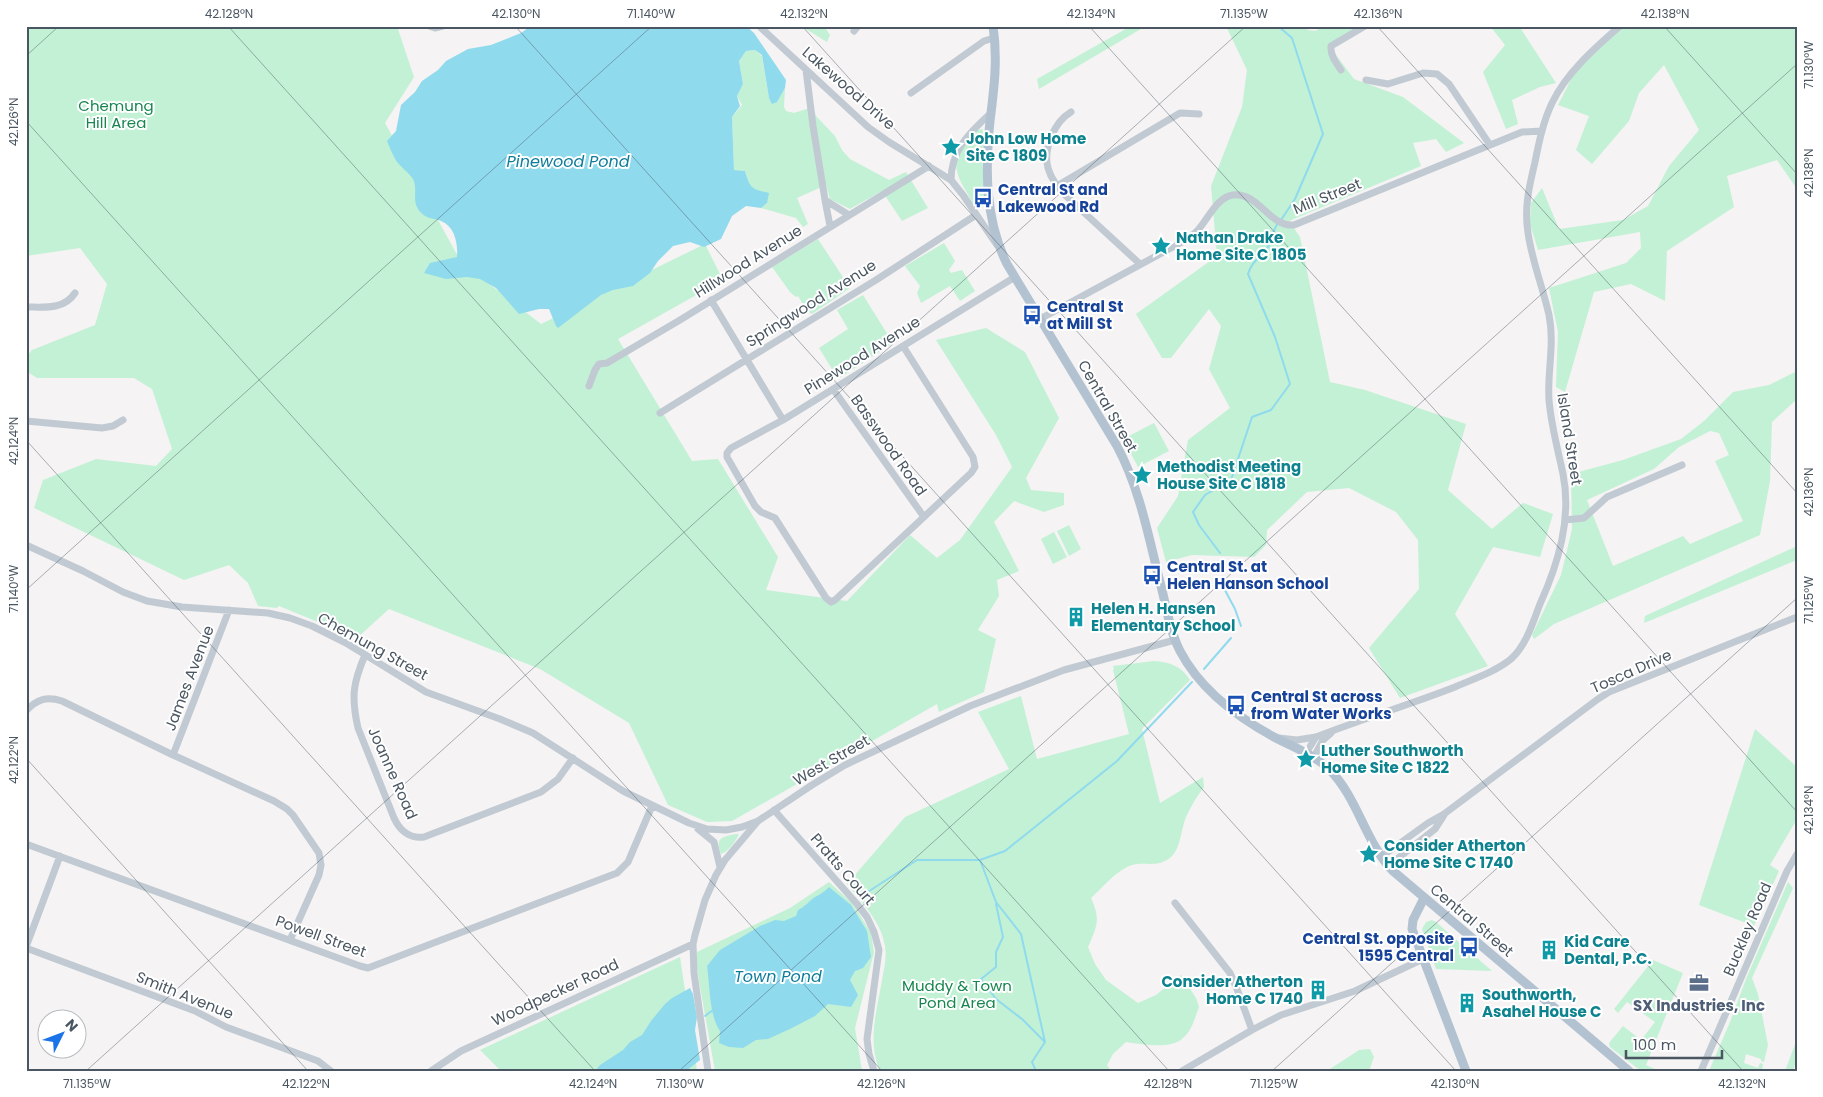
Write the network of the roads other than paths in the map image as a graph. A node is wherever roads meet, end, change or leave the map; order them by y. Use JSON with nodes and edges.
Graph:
{"nodes":[{"id":1,"x":429,"y":26,"type":"edge"},
{"id":2,"x":759,"y":26,"type":"edge"},
{"id":3,"x":993,"y":26,"type":"edge"},
{"id":4,"x":1365,"y":26,"type":"edge"},
{"id":5,"x":1620,"y":26,"type":"edge"},
{"id":6,"x":441,"y":27,"type":"edge"},
{"id":7,"x":994,"y":38,"type":"junction"},
{"id":8,"x":806,"y":70,"type":"junction"},
{"id":9,"x":1341,"y":70,"type":"dead end"},
{"id":10,"x":1366,"y":80,"type":"dead end"},
{"id":11,"x":912,"y":93,"type":"dead end"},
{"id":12,"x":1071,"y":112,"type":"dead end"},
{"id":13,"x":991,"y":113,"type":"junction"},
{"id":14,"x":1199,"y":114,"type":"dead end"},
{"id":15,"x":1542,"y":130,"type":"junction"},
{"id":16,"x":1490,"y":146,"type":"junction"},
{"id":17,"x":929,"y":166,"type":"junction"},
{"id":18,"x":951,"y":180,"type":"junction"},
{"id":19,"x":1057,"y":186,"type":"junction"},
{"id":20,"x":825,"y":200,"type":"junction"},
{"id":21,"x":849,"y":215,"type":"junction"},
{"id":22,"x":976,"y":215,"type":"junction"},
{"id":23,"x":830,"y":226,"type":"junction"},
{"id":24,"x":1001,"y":252,"type":"junction"},
{"id":25,"x":1140,"y":264,"type":"junction"},
{"id":26,"x":1015,"y":277,"type":"junction"},
{"id":27,"x":75,"y":293,"type":"dead end"},
{"id":28,"x":711,"y":300,"type":"junction"},
{"id":29,"x":26,"y":307,"type":"edge"},
{"id":30,"x":1040,"y":319,"type":"junction"},
{"id":31,"x":903,"y":346,"type":"junction"},
{"id":32,"x":746,"y":359,"type":"junction"},
{"id":33,"x":589,"y":386,"type":"dead end"},
{"id":34,"x":832,"y":389,"type":"junction"},
{"id":35,"x":660,"y":413,"type":"dead end"},
{"id":36,"x":123,"y":420,"type":"dead end"},
{"id":37,"x":783,"y":420,"type":"junction"},
{"id":38,"x":26,"y":421,"type":"edge"},
{"id":39,"x":1682,"y":465,"type":"dead end"},
{"id":40,"x":924,"y":517,"type":"junction"},
{"id":41,"x":1566,"y":520,"type":"junction"},
{"id":42,"x":26,"y":545,"type":"edge"},
{"id":43,"x":229,"y":610,"type":"junction"},
{"id":44,"x":1797,"y":617,"type":"edge"},
{"id":45,"x":1175,"y":640,"type":"junction"},
{"id":46,"x":365,"y":655,"type":"junction"},
{"id":47,"x":26,"y":711,"type":"edge"},
{"id":48,"x":1337,"y":729,"type":"junction"},
{"id":49,"x":1316,"y":737,"type":"junction"},
{"id":50,"x":1277,"y":738,"type":"junction"},
{"id":51,"x":173,"y":755,"type":"junction"},
{"id":52,"x":1310,"y":755,"type":"junction"},
{"id":53,"x":573,"y":758,"type":"junction"},
{"id":54,"x":652,"y":806,"type":"junction"},
{"id":55,"x":774,"y":810,"type":"junction"},
{"id":56,"x":1444,"y":814,"type":"junction"},
{"id":57,"x":758,"y":821,"type":"junction"},
{"id":58,"x":689,"y":823,"type":"junction"},
{"id":59,"x":26,"y":844,"type":"edge"},
{"id":60,"x":1797,"y":854,"type":"edge"},
{"id":61,"x":60,"y":856,"type":"junction"},
{"id":62,"x":1381,"y":857,"type":"junction"},
{"id":63,"x":1388,"y":866,"type":"junction"},
{"id":64,"x":720,"y":867,"type":"junction"},
{"id":65,"x":1424,"y":898,"type":"junction"},
{"id":66,"x":1175,"y":903,"type":"dead end"},
{"id":67,"x":290,"y":940,"type":"junction"},
{"id":68,"x":693,"y":944,"type":"junction"},
{"id":69,"x":26,"y":947,"type":"edge"},
{"id":70,"x":1423,"y":959,"type":"junction"},
{"id":71,"x":1252,"y":1030,"type":"junction"},
{"id":72,"x":332,"y":1071,"type":"edge"},
{"id":73,"x":431,"y":1071,"type":"edge"},
{"id":74,"x":708,"y":1071,"type":"edge"},
{"id":75,"x":874,"y":1071,"type":"edge"},
{"id":76,"x":1182,"y":1071,"type":"edge"},
{"id":77,"x":1466,"y":1071,"type":"edge"},
{"id":78,"x":1629,"y":1071,"type":"edge"},
{"id":79,"x":1700,"y":1071,"type":"edge"}],
"edges":[{"from":1,"to":6,"type":"street"},
{"from":2,"to":8,"type":"street","name":"Lakewood Drive"},
{"from":3,"to":7,"type":"main road","name":"Central Street"},
{"from":4,"to":9,"type":"street"},
{"from":5,"to":15,"type":"street","name":"Island Street"},
{"from":7,"to":11,"type":"street"},
{"from":7,"to":13,"type":"main road","name":"Central Street"},
{"from":8,"to":17,"type":"street","name":"Lakewood Drive"},
{"from":8,"to":20,"type":"street"},
{"from":10,"to":16,"type":"street"},
{"from":12,"to":19,"type":"street"},
{"from":13,"to":18,"type":"street"},
{"from":13,"to":24,"type":"main road","name":"Central Street"},
{"from":14,"to":19,"type":"street"},
{"from":15,"to":16,"type":"street","name":"Mill Street"},
{"from":15,"to":41,"type":"street","name":"Island Street"},
{"from":16,"to":25,"type":"street","name":"Mill Street"},
{"from":17,"to":18,"type":"street","name":"Lakewood Drive"},
{"from":17,"to":21,"type":"street","name":"Hillwood Avenue"},
{"from":18,"to":22,"type":"street","name":"Central Street"},
{"from":19,"to":25,"type":"street"},
{"from":20,"to":21,"type":"street"},
{"from":20,"to":23,"type":"street"},
{"from":21,"to":23,"type":"street","name":"Hillwood Avenue"},
{"from":22,"to":24,"type":"street","name":"Central Street"},
{"from":22,"to":32,"type":"street","name":"Springwood Avenue"},
{"from":23,"to":28,"type":"street","name":"Hillwood Avenue"},
{"from":24,"to":26,"type":"main road","name":"Central Street"},
{"from":25,"to":30,"type":"street","name":"Mill Street"},
{"from":26,"to":30,"type":"main road","name":"Central Street"},
{"from":26,"to":31,"type":"street","name":"Pinewood Avenue"},
{"from":27,"to":29,"type":"street"},
{"from":28,"to":32,"type":"street"},
{"from":28,"to":33,"type":"street","name":"Hillwood Avenue"},
{"from":30,"to":45,"type":"main road","name":"Central Street"},
{"from":31,"to":34,"type":"street","name":"Pinewood Avenue"},
{"from":31,"to":40,"type":"street"},
{"from":32,"to":35,"type":"street","name":"Springwood Avenue"},
{"from":32,"to":37,"type":"street"},
{"from":34,"to":37,"type":"street","name":"Pinewood Avenue"},
{"from":34,"to":40,"type":"street","name":"Basswood Road"},
{"from":36,"to":38,"type":"street"},
{"from":37,"to":40,"type":"street","name":"Pinewood Avenue"},
{"from":39,"to":41,"type":"street"},
{"from":41,"to":48,"type":"street","name":"Island Street"},
{"from":42,"to":43,"type":"street","name":"Chemung Street"},
{"from":43,"to":46,"type":"street","name":"Chemung Street"},
{"from":43,"to":51,"type":"street","name":"James Avenue"},
{"from":44,"to":56,"type":"street","name":"Tosca Drive"},
{"from":45,"to":50,"type":"main road","name":"Central Street"},
{"from":45,"to":55,"type":"street","name":"West Street"},
{"from":46,"to":53,"type":"street","name":"Chemung Street"},
{"from":46,"to":53,"type":"street","name":"Joanne Road"},
{"from":47,"to":51,"type":"street"},
{"from":48,"to":49,"type":"street","name":"Island Street"},
{"from":48,"to":52,"type":"street","name":"Island Street"},
{"from":49,"to":50,"type":"street","name":"Island Street"},
{"from":49,"to":52,"type":"street"},
{"from":50,"to":52,"type":"main road","name":"Central Street"},
{"from":51,"to":67,"type":"street"},
{"from":52,"to":62,"type":"main road","name":"Central Street"},
{"from":53,"to":54,"type":"street","name":"Chemung Street"},
{"from":54,"to":58,"type":"street","name":"Chemung Street"},
{"from":54,"to":67,"type":"street","name":"Powell Street"},
{"from":55,"to":57,"type":"street","name":"West Street"},
{"from":55,"to":75,"type":"street","name":"Pratts Court"},
{"from":56,"to":62,"type":"street","name":"Tosca Drive"},
{"from":56,"to":63,"type":"street","name":"Tosca Drive"},
{"from":57,"to":58,"type":"street","name":"Chemung Street"},
{"from":57,"to":64,"type":"street","name":"West Street"},
{"from":58,"to":64,"type":"street","name":"Chemung Street"},
{"from":59,"to":61,"type":"street","name":"Powell Street"},
{"from":60,"to":79,"type":"street","name":"Buckley Road"},
{"from":61,"to":67,"type":"street","name":"Powell Street"},
{"from":61,"to":69,"type":"street"},
{"from":62,"to":63,"type":"main road","name":"Central Street"},
{"from":63,"to":65,"type":"main road","name":"Central Street"},
{"from":64,"to":68,"type":"street","name":"West Street"},
{"from":65,"to":70,"type":"main road"},
{"from":65,"to":78,"type":"main road","name":"Central Street"},
{"from":66,"to":71,"type":"street"},
{"from":68,"to":73,"type":"street","name":"Woodpecker Road"},
{"from":68,"to":74,"type":"street","name":"West Street"},
{"from":69,"to":72,"type":"street","name":"Smith Avenue"},
{"from":70,"to":71,"type":"street"},
{"from":70,"to":77,"type":"main road"},
{"from":71,"to":76,"type":"street"}]}
